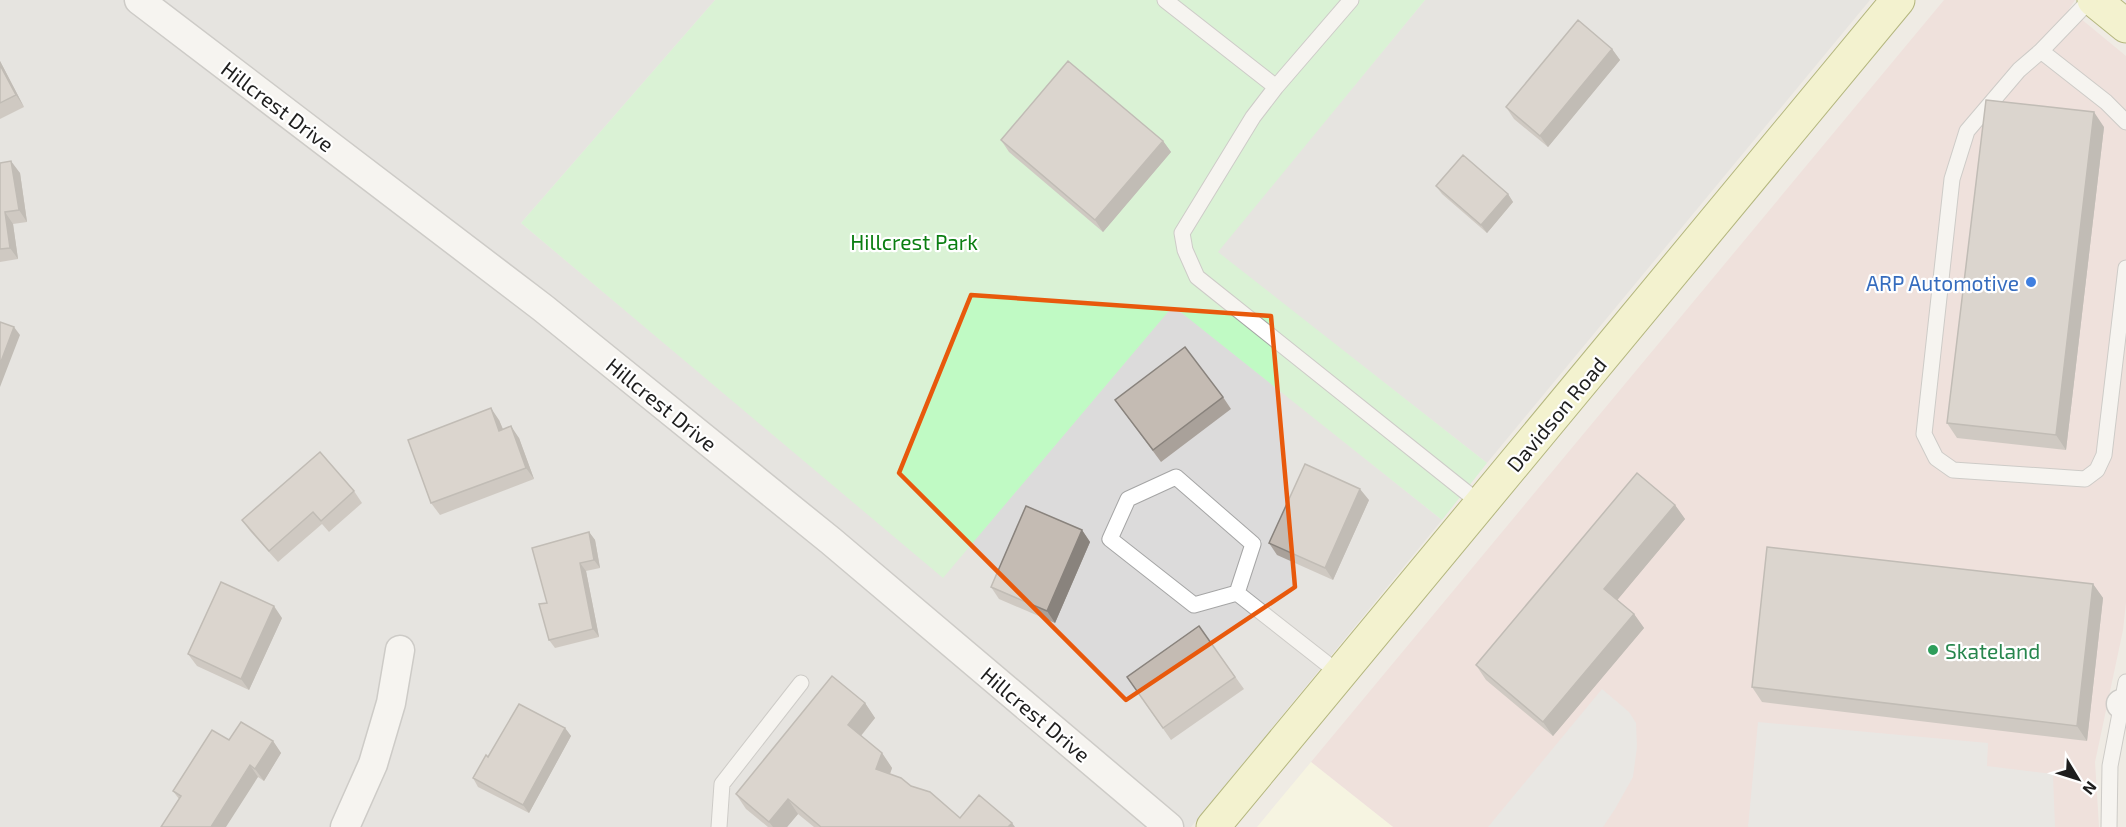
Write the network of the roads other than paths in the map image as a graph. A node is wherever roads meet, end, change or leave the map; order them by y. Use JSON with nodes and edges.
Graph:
{"nodes":[{"id":1,"x":139,"y":0,"type":"edge"},
{"id":2,"x":1166,"y":0,"type":"edge"},
{"id":3,"x":1351,"y":0,"type":"edge"},
{"id":4,"x":1898,"y":0,"type":"edge"},
{"id":5,"x":2093,"y":0,"type":"edge"},
{"id":6,"x":2126,"y":12,"type":"edge"},
{"id":7,"x":2126,"y":26,"type":"edge"},
{"id":8,"x":2041,"y":51,"type":"junction"},
{"id":9,"x":1276,"y":87,"type":"junction"},
{"id":10,"x":2126,"y":122,"type":"edge"},
{"id":11,"x":2126,"y":268,"type":"edge"},
{"id":12,"x":1481,"y":504,"type":"junction"},
{"id":13,"x":1237,"y":594,"type":"junction"},
{"id":14,"x":400,"y":650,"type":"dead end"},
{"id":15,"x":1340,"y":674,"type":"junction"},
{"id":16,"x":801,"y":683,"type":"dead end"},
{"id":17,"x":2124,"y":696,"type":"edge"},
{"id":18,"x":345,"y":827,"type":"edge"},
{"id":19,"x":719,"y":827,"type":"edge"},
{"id":20,"x":1168,"y":827,"type":"edge"},
{"id":21,"x":1213,"y":827,"type":"edge"},
{"id":22,"x":2109,"y":827,"type":"edge"}],
"edges":[{"from":1,"to":20,"type":"street","name":"Hillcrest Drive"},
{"from":2,"to":9,"type":"lane"},
{"from":3,"to":9,"type":"lane"},
{"from":4,"to":12,"type":"street","name":"Davidson Road"},
{"from":5,"to":6,"type":"street"},
{"from":5,"to":7,"type":"street"},
{"from":5,"to":8,"type":"lane"},
{"from":8,"to":10,"type":"lane"},
{"from":8,"to":11,"type":"lane"},
{"from":9,"to":12,"type":"lane"},
{"from":12,"to":15,"type":"street","name":"Davidson Road"},
{"from":13,"to":13,"type":"lane"},
{"from":13,"to":15,"type":"lane"},
{"from":14,"to":18,"type":"street"},
{"from":15,"to":21,"type":"street","name":"Davidson Road"},
{"from":16,"to":19,"type":"lane"},
{"from":17,"to":22,"type":"lane"}]}
